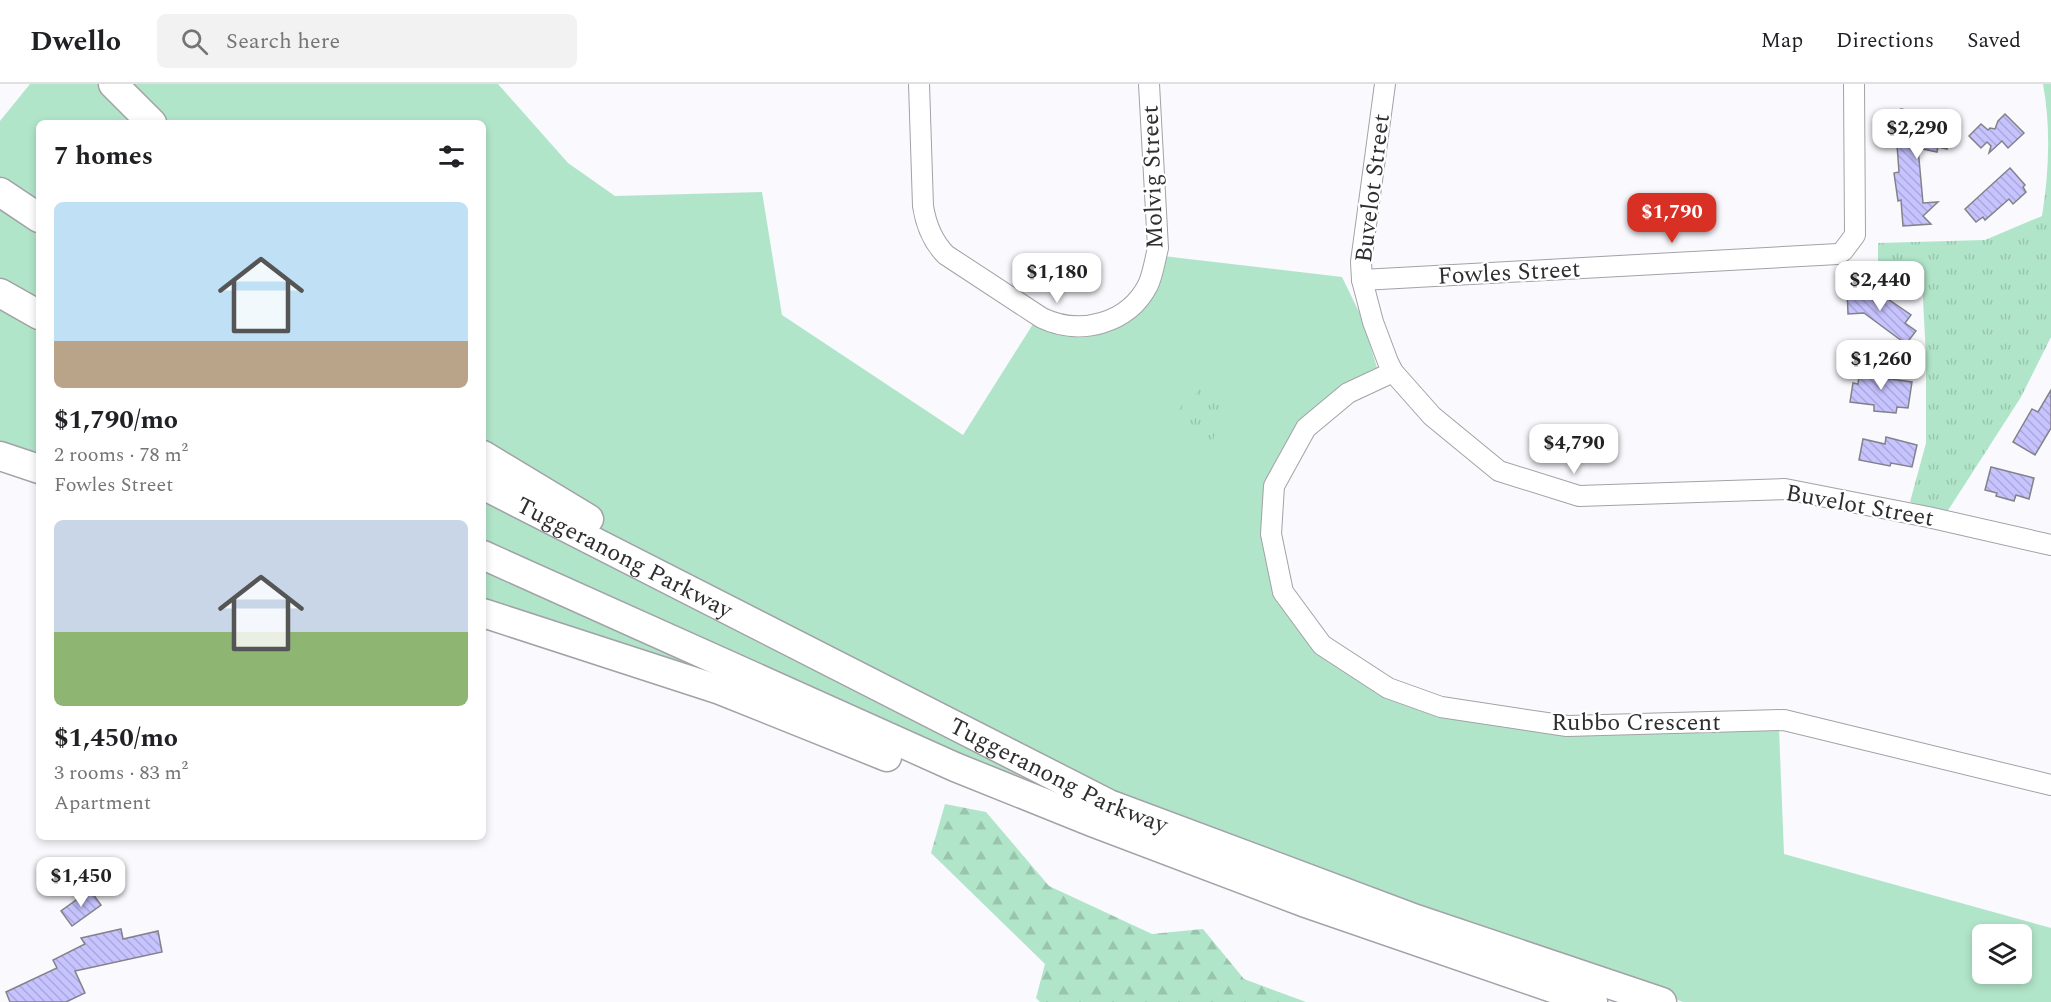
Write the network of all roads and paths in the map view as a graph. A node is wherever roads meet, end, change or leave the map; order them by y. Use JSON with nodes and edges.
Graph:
{"nodes":[{"id":1,"x":113,"y":84,"type":"edge"},
{"id":2,"x":129,"y":84,"type":"edge"},
{"id":3,"x":919,"y":84,"type":"edge"},
{"id":4,"x":1149,"y":84,"type":"edge"},
{"id":5,"x":1385,"y":84,"type":"edge"},
{"id":6,"x":1854,"y":84,"type":"edge"},
{"id":7,"x":150,"y":120,"type":"edge"},
{"id":8,"x":0,"y":192,"type":"edge"},
{"id":9,"x":36,"y":216,"type":"edge"},
{"id":10,"x":1362,"y":280,"type":"junction"},
{"id":11,"x":0,"y":293,"type":"edge"},
{"id":12,"x":36,"y":313,"type":"edge"},
{"id":13,"x":1394,"y":372,"type":"junction"},
{"id":14,"x":0,"y":456,"type":"edge"},
{"id":15,"x":486,"y":457,"type":"edge"},
{"id":16,"x":36,"y":468,"type":"edge"},
{"id":17,"x":486,"y":487,"type":"edge"},
{"id":18,"x":2051,"y":545,"type":"edge"},
{"id":19,"x":486,"y":556,"type":"edge"},
{"id":20,"x":486,"y":614,"type":"edge"},
{"id":21,"x":924,"y":710,"type":"junction"},
{"id":22,"x":2051,"y":785,"type":"edge"},
{"id":23,"x":1092,"y":822,"type":"junction"},
{"id":24,"x":1306,"y":891,"type":"junction"},
{"id":25,"x":1337,"y":902,"type":"junction"},
{"id":26,"x":1593,"y":1002,"type":"edge"},
{"id":27,"x":1662,"y":1002,"type":"edge"}],
"edges":[{"from":1,"to":7,"type":"highway"},
{"from":2,"to":7,"type":"highway"},
{"from":3,"to":4,"type":"street","name":"Molvig Street"},
{"from":5,"to":10,"type":"street","name":"Buvelot Street"},
{"from":6,"to":10,"type":"street","name":"Fowles Street"},
{"from":8,"to":9,"type":"highway"},
{"from":10,"to":13,"type":"street","name":"Buvelot Street"},
{"from":11,"to":12,"type":"highway"},
{"from":13,"to":18,"type":"street","name":"Buvelot Street"},
{"from":13,"to":22,"type":"street","name":"Rubbo Crescent"},
{"from":14,"to":16,"type":"highway"},
{"from":15,"to":21,"type":"highway"},
{"from":17,"to":21,"type":"highway","name":"Tuggeranong Parkway"},
{"from":19,"to":23,"type":"highway","name":"Tuggeranong Parkway"},
{"from":20,"to":23,"type":"highway"},
{"from":21,"to":24,"type":"highway","name":"Tuggeranong Parkway"},
{"from":23,"to":24,"type":"highway","name":"Tuggeranong Parkway"},
{"from":24,"to":25,"type":"highway","name":"Tuggeranong Parkway"},
{"from":25,"to":26,"type":"highway","name":"Tuggeranong Parkway"},
{"from":25,"to":27,"type":"highway","name":"Tuggeranong Parkway"}]}
